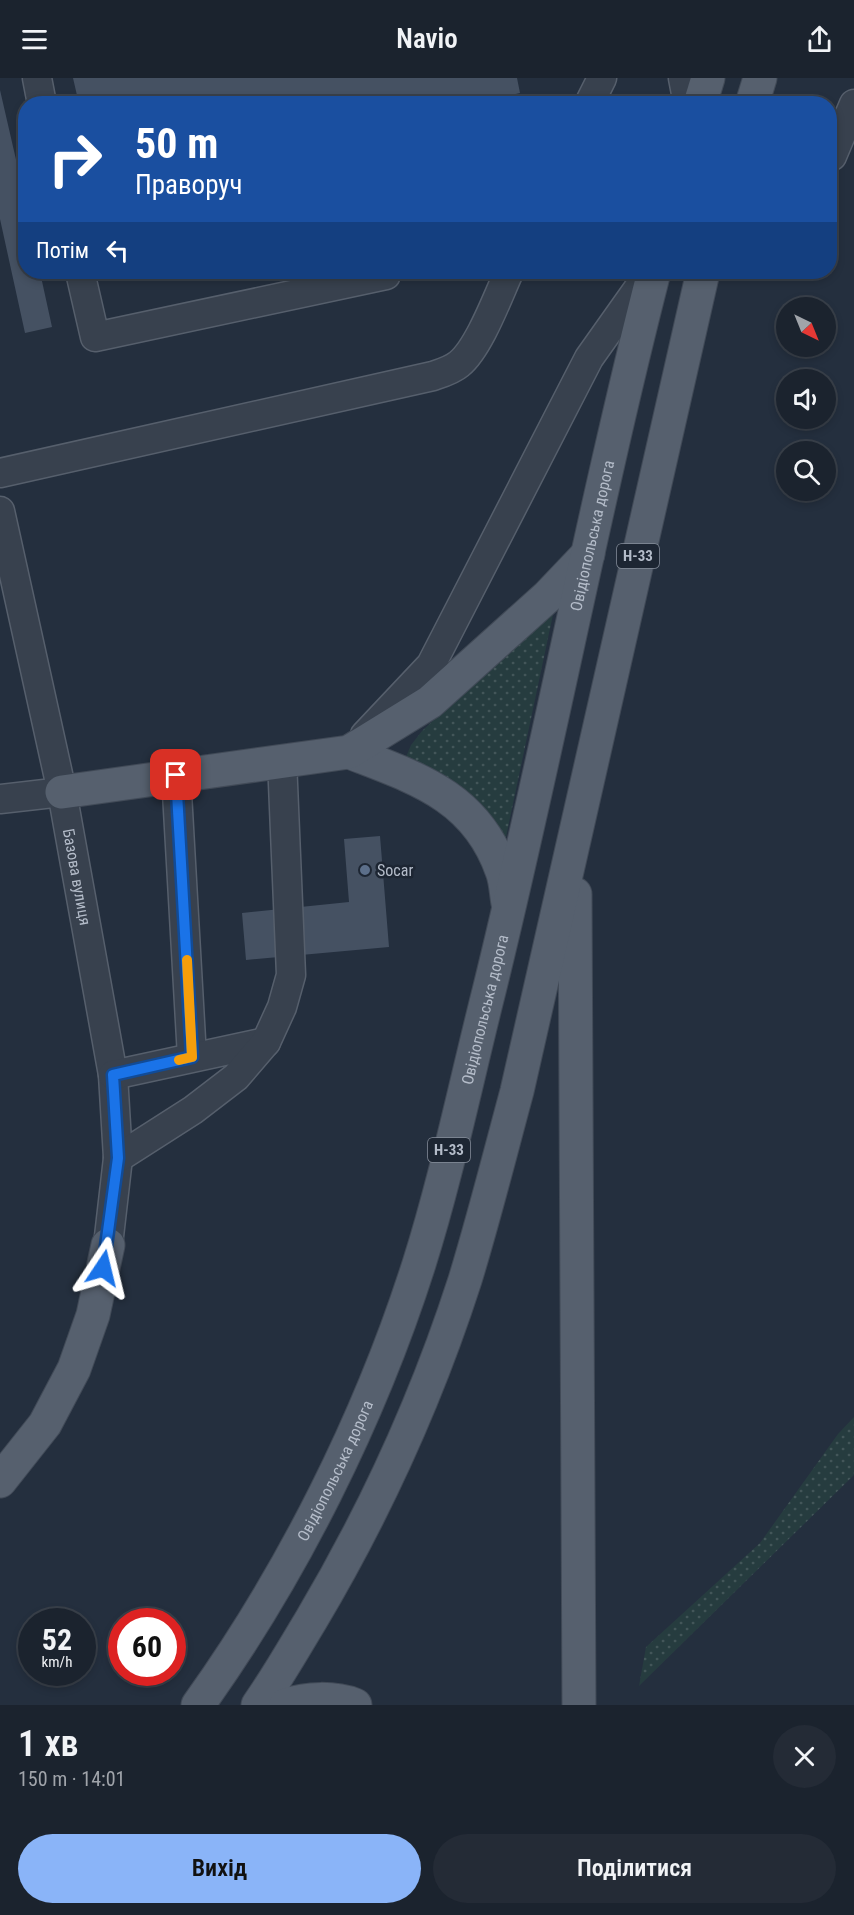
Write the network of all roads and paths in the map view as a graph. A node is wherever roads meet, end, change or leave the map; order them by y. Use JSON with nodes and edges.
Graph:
{"nodes":[{"id":1,"x":37,"y":78,"type":"edge"},
{"id":2,"x":602,"y":78,"type":"edge"},
{"id":3,"x":683,"y":78,"type":"edge"},
{"id":4,"x":708,"y":78,"type":"edge"},
{"id":5,"x":760,"y":78,"type":"edge"},
{"id":6,"x":40,"y":96,"type":"edge"},
{"id":7,"x":594,"y":96,"type":"edge"},
{"id":8,"x":686,"y":96,"type":"edge"},
{"id":9,"x":702,"y":96,"type":"edge"},
{"id":10,"x":754,"y":96,"type":"edge"},
{"id":11,"x":854,"y":104,"type":"edge"},
{"id":12,"x":837,"y":144,"type":"edge"},
{"id":13,"x":82,"y":279,"type":"edge"},
{"id":14,"x":367,"y":279,"type":"edge"},
{"id":15,"x":506,"y":279,"type":"edge"},
{"id":16,"x":647,"y":279,"type":"edge"},
{"id":17,"x":650,"y":279,"type":"edge"},
{"id":18,"x":701,"y":279,"type":"edge"},
{"id":19,"x":0,"y":473,"type":"edge"},
{"id":20,"x":0,"y":511,"type":"edge"},
{"id":21,"x":589,"y":554,"type":"junction"},
{"id":22,"x":349,"y":752,"type":"junction"},
{"id":23,"x":282,"y":760,"type":"junction"},
{"id":24,"x":176,"y":775,"type":"junction"},
{"id":25,"x":62,"y":792,"type":"junction"},
{"id":26,"x":0,"y":799,"type":"edge"},
{"id":27,"x":574,"y":841,"type":"junction"},
{"id":28,"x":509,"y":910,"type":"junction"},
{"id":29,"x":266,"y":1042,"type":"junction"},
{"id":30,"x":192,"y":1057,"type":"junction"},
{"id":31,"x":113,"y":1075,"type":"junction"},
{"id":32,"x":118,"y":1158,"type":"junction"},
{"id":33,"x":108,"y":1245,"type":"joint"},
{"id":34,"x":0,"y":1481,"type":"edge"},
{"id":35,"x":198,"y":1705,"type":"edge"},
{"id":36,"x":258,"y":1705,"type":"edge"},
{"id":37,"x":286,"y":1705,"type":"edge"},
{"id":38,"x":355,"y":1705,"type":"edge"},
{"id":39,"x":579,"y":1705,"type":"edge"}],
"edges":[{"from":1,"to":6,"type":"street"},
{"from":2,"to":7,"type":"street"},
{"from":3,"to":8,"type":"street"},
{"from":4,"to":9,"type":"main road"},
{"from":5,"to":10,"type":"main road"},
{"from":11,"to":12,"type":"street"},
{"from":13,"to":14,"type":"street"},
{"from":15,"to":19,"type":"street"},
{"from":16,"to":22,"type":"street"},
{"from":17,"to":21,"type":"main road","name":"Овідіопольська дорога","number":"Н-33"},
{"from":18,"to":27,"type":"main road","number":"Н-33"},
{"from":20,"to":25,"type":"street","name":"Базова вулиця"},
{"from":21,"to":22,"type":"main road"},
{"from":21,"to":28,"type":"main road","name":"Овідіопольська дорога","number":"Н-33"},
{"from":22,"to":23,"type":"main road"},
{"from":22,"to":28,"type":"main road"},
{"from":23,"to":24,"type":"main road"},
{"from":23,"to":29,"type":"street"},
{"from":24,"to":25,"type":"main road"},
{"from":24,"to":30,"type":"street"},
{"from":25,"to":26,"type":"street"},
{"from":25,"to":31,"type":"street","name":"Базова вулиця"},
{"from":27,"to":36,"type":"main road","number":"Н-33"},
{"from":27,"to":39,"type":"main road"},
{"from":28,"to":35,"type":"main road","name":"Овідіопольська дорога","number":"Н-33"},
{"from":29,"to":30,"type":"street"},
{"from":29,"to":32,"type":"street"},
{"from":30,"to":31,"type":"street"},
{"from":31,"to":32,"type":"street","name":"Базова вулиця"},
{"from":32,"to":33,"type":"street","name":"Базова вулиця"},
{"from":33,"to":34,"type":"main road"},
{"from":37,"to":38,"type":"main road"}]}
